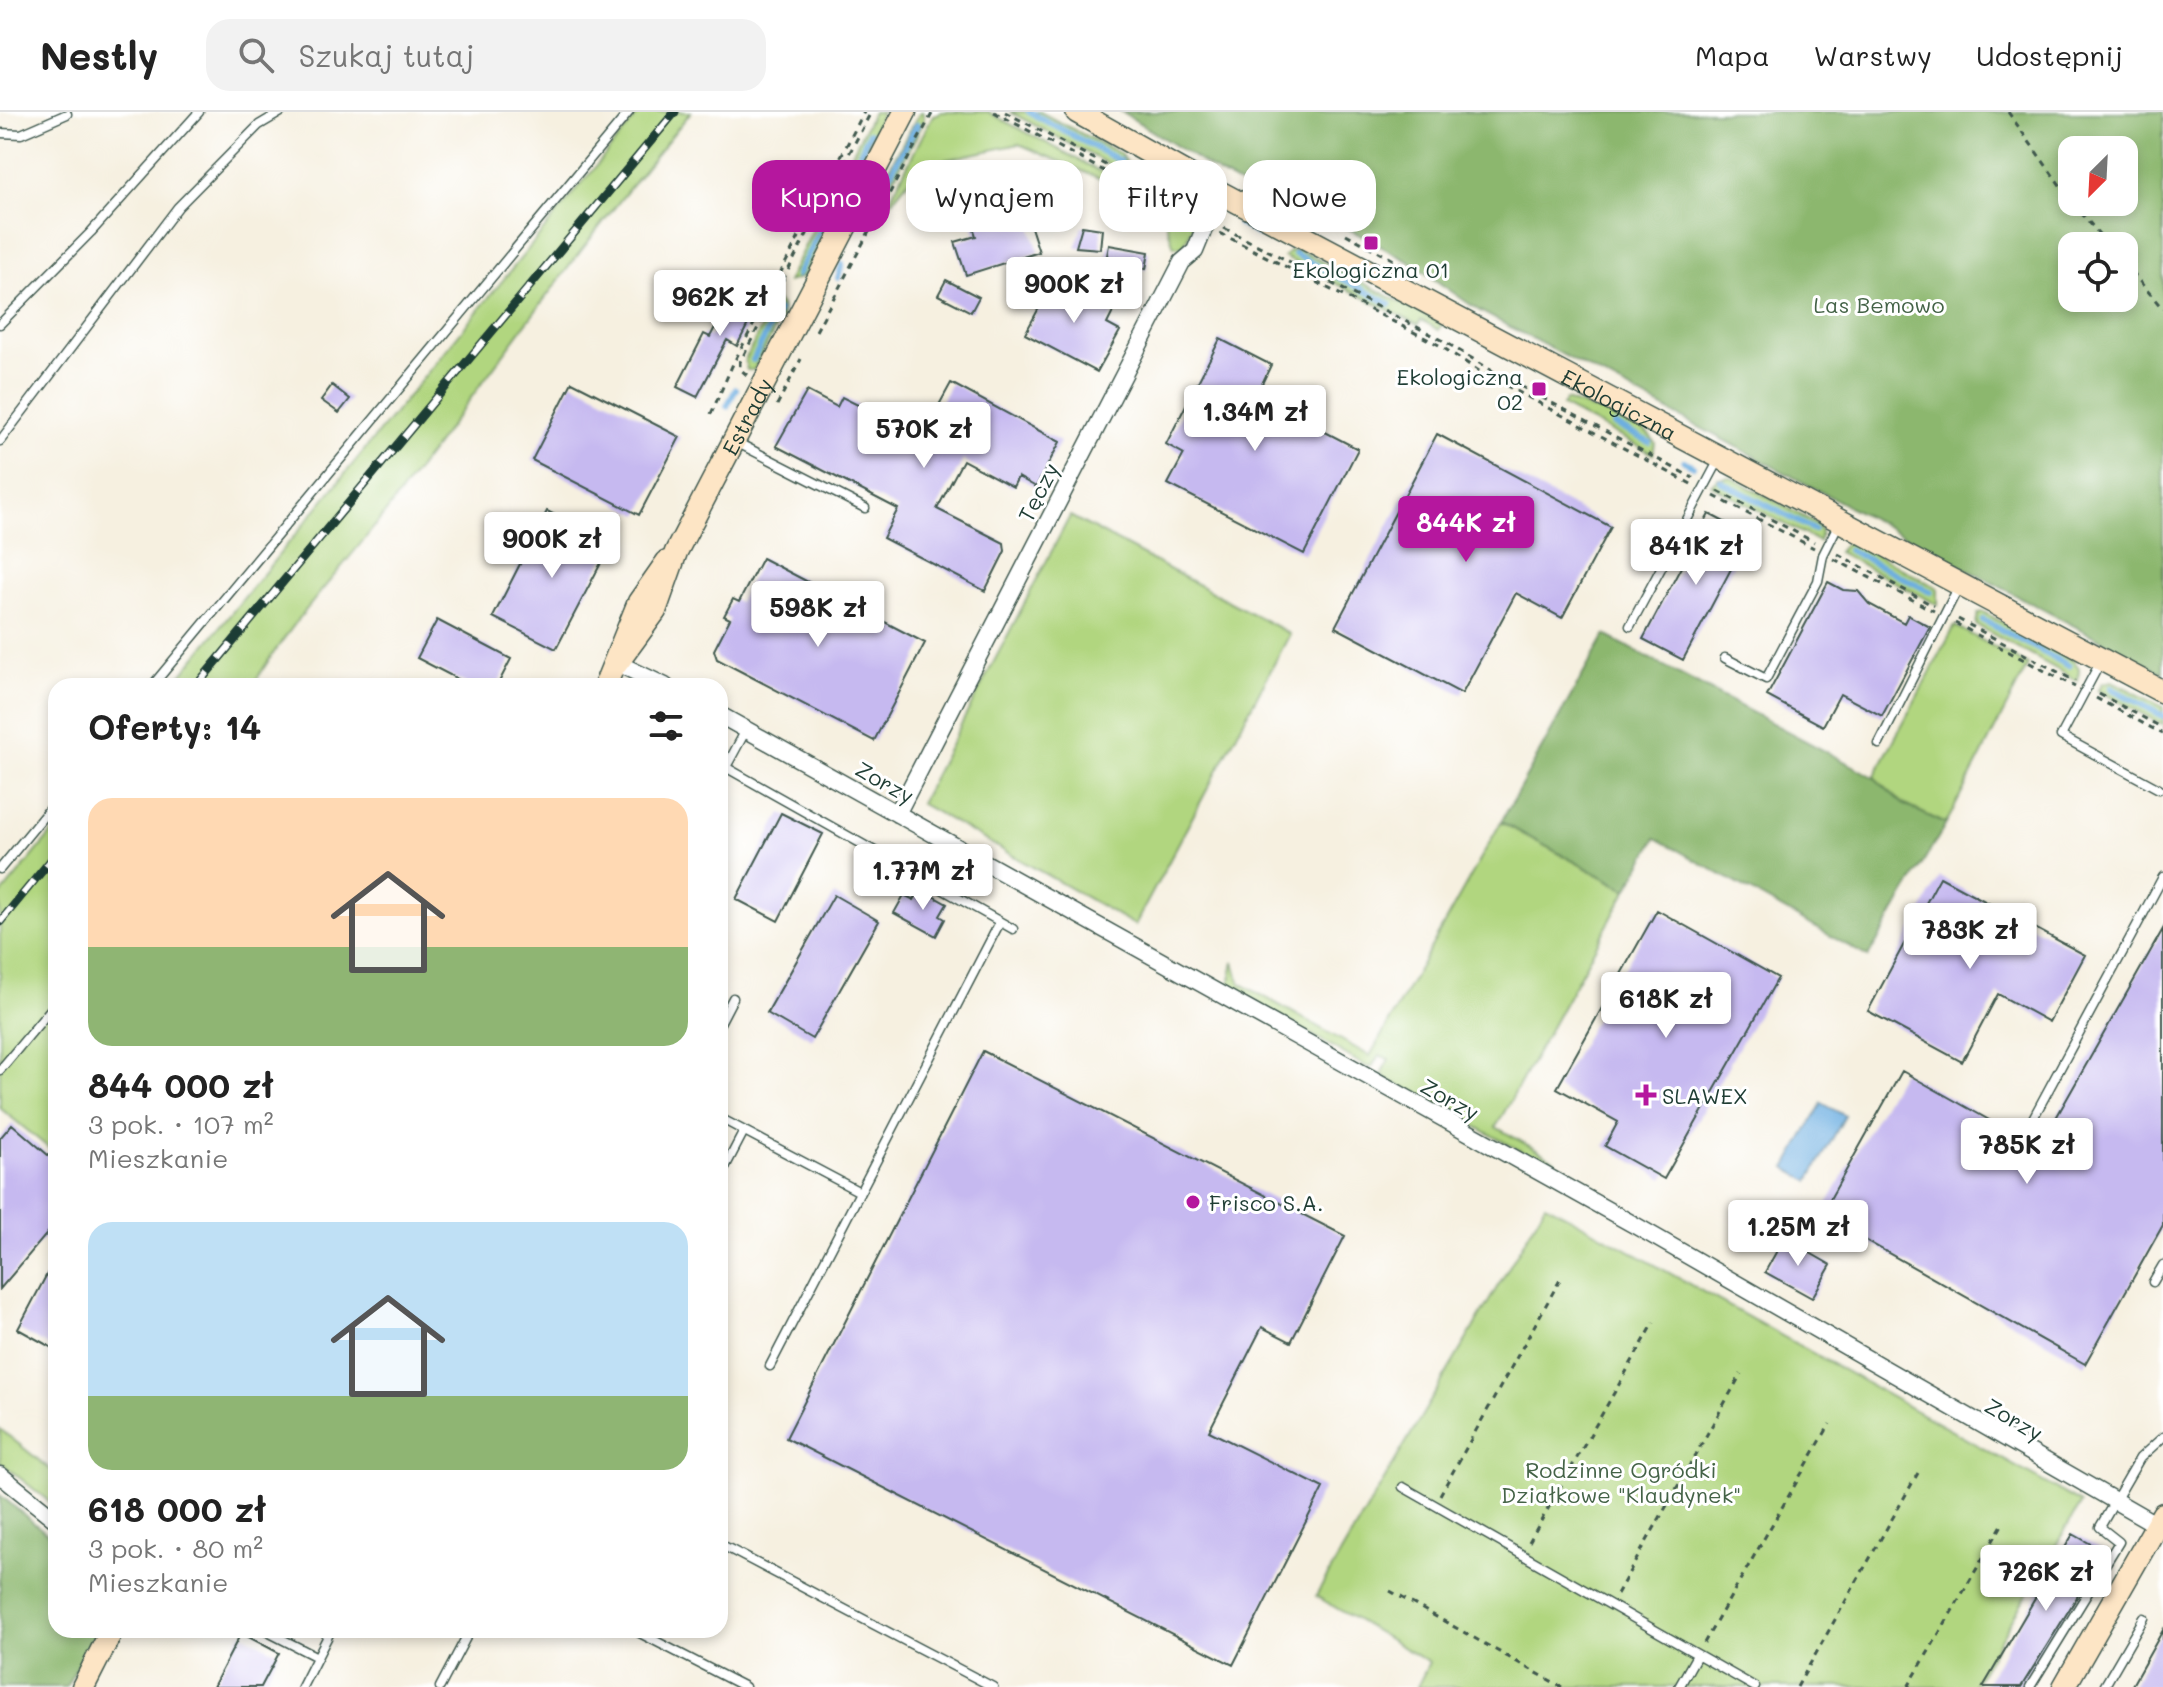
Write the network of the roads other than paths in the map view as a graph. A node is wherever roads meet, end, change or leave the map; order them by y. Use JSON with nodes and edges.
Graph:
{"nodes":[{"id":1,"x":199,"y":112,"type":"edge"},
{"id":2,"x":273,"y":112,"type":"edge"},
{"id":3,"x":281,"y":112,"type":"edge"},
{"id":4,"x":629,"y":112,"type":"edge"},
{"id":5,"x":905,"y":112,"type":"edge"},
{"id":6,"x":1077,"y":112,"type":"edge"},
{"id":7,"x":69,"y":113,"type":"edge"},
{"id":8,"x":259,"y":125,"type":"junction"},
{"id":9,"x":0,"y":133,"type":"edge"},
{"id":10,"x":1162,"y":160,"type":"edge"},
{"id":11,"x":1227,"y":196,"type":"edge"},
{"id":12,"x":1204,"y":232,"type":"edge"},
{"id":13,"x":0,"y":324,"type":"edge"},
{"id":14,"x":0,"y":441,"type":"edge"},
{"id":15,"x":734,"y":441,"type":"junction"},
{"id":16,"x":1720,"y":457,"type":"junction"},
{"id":17,"x":865,"y":508,"type":"dead end"},
{"id":18,"x":1840,"y":520,"type":"junction"},
{"id":19,"x":1959,"y":585,"type":"junction"},
{"id":20,"x":1630,"y":626,"type":"dead end"},
{"id":21,"x":1725,"y":658,"type":"dead end"},
{"id":22,"x":2102,"y":660,"type":"junction"},
{"id":23,"x":617,"y":663,"type":"junction"},
{"id":24,"x":159,"y":678,"type":"edge"},
{"id":25,"x":609,"y":678,"type":"edge"},
{"id":26,"x":648,"y":678,"type":"edge"},
{"id":27,"x":2163,"y":692,"type":"edge"},
{"id":28,"x":728,"y":720,"type":"edge"},
{"id":29,"x":746,"y":730,"type":"junction"},
{"id":30,"x":1879,"y":744,"type":"dead end"},
{"id":31,"x":728,"y":757,"type":"edge"},
{"id":32,"x":728,"y":768,"type":"edge"},
{"id":33,"x":2159,"y":789,"type":"dead end"},
{"id":34,"x":48,"y":811,"type":"edge"},
{"id":35,"x":897,"y":814,"type":"junction"},
{"id":36,"x":0,"y":869,"type":"edge"},
{"id":37,"x":2162,"y":880,"type":"edge"},
{"id":38,"x":1000,"y":922,"type":"junction"},
{"id":39,"x":1013,"y":929,"type":"dead end"},
{"id":40,"x":733,"y":998,"type":"dead end"},
{"id":41,"x":728,"y":1008,"type":"edge"},
{"id":42,"x":48,"y":1013,"type":"edge"},
{"id":43,"x":0,"y":1070,"type":"edge"},
{"id":44,"x":728,"y":1122,"type":"edge"},
{"id":45,"x":2030,"y":1124,"type":"dead end"},
{"id":46,"x":744,"y":1131,"type":"junction"},
{"id":47,"x":728,"y":1162,"type":"edge"},
{"id":48,"x":860,"y":1192,"type":"junction"},
{"id":49,"x":2163,"y":1265,"type":"edge"},
{"id":50,"x":2153,"y":1282,"type":"dead end"},
{"id":51,"x":770,"y":1366,"type":"dead end"},
{"id":52,"x":2163,"y":1437,"type":"edge"},
{"id":53,"x":0,"y":1475,"type":"edge"},
{"id":54,"x":1403,"y":1487,"type":"dead end"},
{"id":55,"x":2115,"y":1502,"type":"junction"},
{"id":56,"x":48,"y":1514,"type":"edge"},
{"id":57,"x":2158,"y":1531,"type":"edge"},
{"id":58,"x":728,"y":1548,"type":"edge"},
{"id":59,"x":2144,"y":1618,"type":"dead end"},
{"id":60,"x":108,"y":1638,"type":"edge"},
{"id":61,"x":280,"y":1638,"type":"edge"},
{"id":62,"x":327,"y":1638,"type":"edge"},
{"id":63,"x":466,"y":1638,"type":"edge"},
{"id":64,"x":650,"y":1638,"type":"edge"},
{"id":65,"x":1697,"y":1655,"type":"junction"},
{"id":66,"x":317,"y":1657,"type":"junction"},
{"id":67,"x":2068,"y":1686,"type":"edge"},
{"id":68,"x":83,"y":1687,"type":"edge"},
{"id":69,"x":302,"y":1687,"type":"edge"},
{"id":70,"x":440,"y":1687,"type":"edge"},
{"id":71,"x":745,"y":1687,"type":"edge"},
{"id":72,"x":993,"y":1687,"type":"edge"},
{"id":73,"x":1679,"y":1687,"type":"edge"},
{"id":74,"x":1755,"y":1687,"type":"edge"},
{"id":75,"x":2030,"y":1687,"type":"edge"},
{"id":76,"x":2104,"y":1687,"type":"edge"}],
"edges":[{"from":1,"to":13,"type":"lane"},
{"from":2,"to":8,"type":"lane"},
{"from":3,"to":8,"type":"lane"},
{"from":4,"to":24,"type":"lane"},
{"from":5,"to":15,"type":"street","name":"Estrady"},
{"from":6,"to":10,"type":"street","name":"Ekologiczna"},
{"from":7,"to":9,"type":"lane"},
{"from":8,"to":14,"type":"lane"},
{"from":11,"to":16,"type":"street","name":"Ekologiczna"},
{"from":12,"to":35,"type":"street","name":"Tęczy"},
{"from":15,"to":17,"type":"lane"},
{"from":15,"to":23,"type":"street","name":"Estrady"},
{"from":16,"to":18,"type":"street","name":"Ekologiczna"},
{"from":16,"to":20,"type":"lane"},
{"from":18,"to":19,"type":"street","name":"Ekologiczna"},
{"from":18,"to":21,"type":"lane"},
{"from":19,"to":22,"type":"street","name":"Ekologiczna"},
{"from":19,"to":30,"type":"lane"},
{"from":22,"to":27,"type":"street","name":"Ekologiczna"},
{"from":22,"to":33,"type":"lane"},
{"from":23,"to":25,"type":"street","name":"Estrady"},
{"from":23,"to":26,"type":"street"},
{"from":28,"to":29,"type":"street","name":"Zorzy"},
{"from":29,"to":31,"type":"lane"},
{"from":29,"to":35,"type":"street","name":"Zorzy"},
{"from":32,"to":38,"type":"lane"},
{"from":34,"to":36,"type":"lane"},
{"from":35,"to":55,"type":"street","name":"Zorzy"},
{"from":37,"to":45,"type":"lane"},
{"from":38,"to":39,"type":"lane"},
{"from":38,"to":48,"type":"lane"},
{"from":40,"to":41,"type":"lane"},
{"from":42,"to":43,"type":"lane"},
{"from":44,"to":46,"type":"lane"},
{"from":46,"to":47,"type":"lane"},
{"from":46,"to":48,"type":"lane"},
{"from":48,"to":51,"type":"lane"},
{"from":49,"to":50,"type":"lane"},
{"from":52,"to":55,"type":"lane"},
{"from":53,"to":56,"type":"street"},
{"from":54,"to":65,"type":"lane"},
{"from":55,"to":57,"type":"street","name":"Zorzy"},
{"from":55,"to":75,"type":"lane"},
{"from":57,"to":67,"type":"street"},
{"from":58,"to":72,"type":"lane"},
{"from":59,"to":76,"type":"lane"},
{"from":60,"to":68,"type":"street"},
{"from":61,"to":66,"type":"lane"},
{"from":62,"to":66,"type":"lane"},
{"from":63,"to":70,"type":"lane"},
{"from":64,"to":71,"type":"lane"},
{"from":65,"to":73,"type":"lane"},
{"from":65,"to":74,"type":"lane"},
{"from":66,"to":69,"type":"lane"}]}
